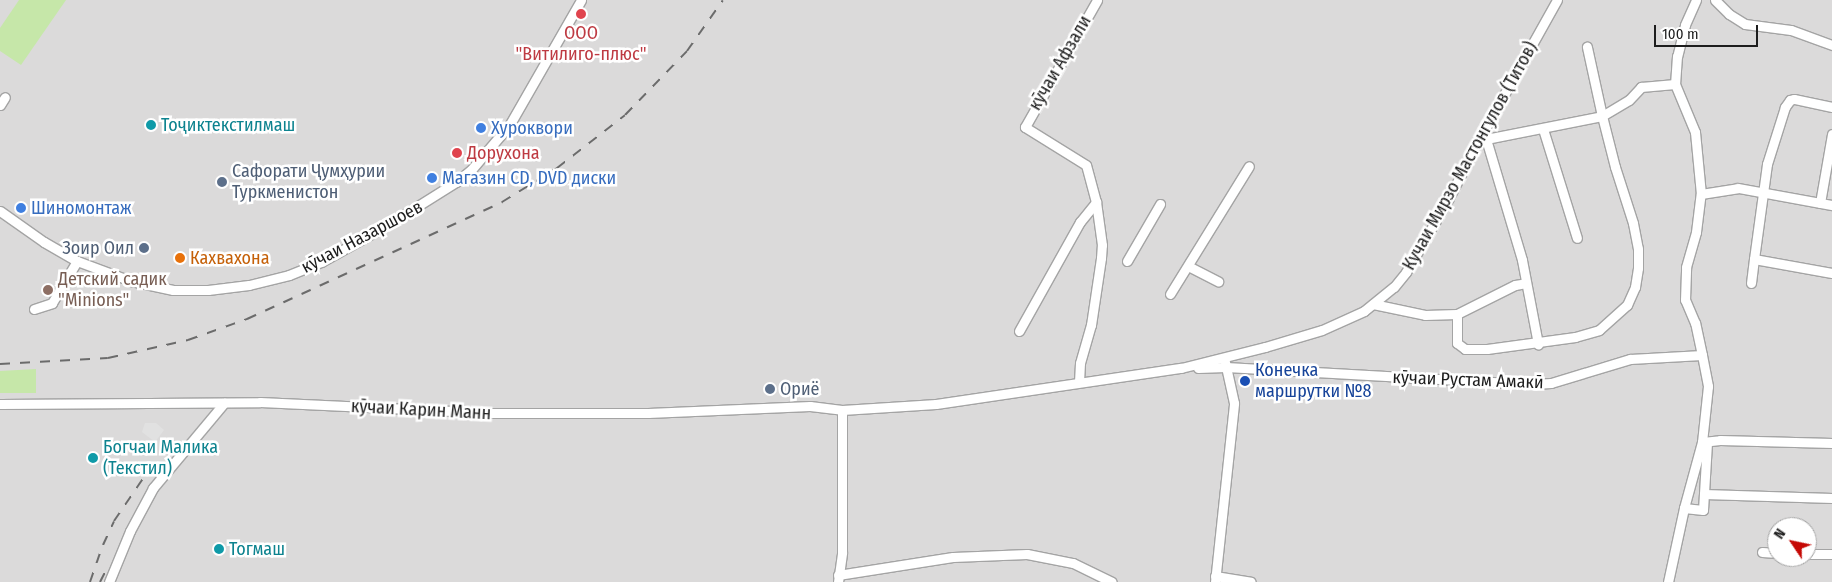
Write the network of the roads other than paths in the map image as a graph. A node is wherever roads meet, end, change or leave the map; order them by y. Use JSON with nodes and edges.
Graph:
{"nodes":[{"id":1,"x":582,"y":0,"type":"edge"},
{"id":2,"x":1096,"y":0,"type":"edge"},
{"id":3,"x":1557,"y":0,"type":"edge"},
{"id":4,"x":1696,"y":0,"type":"edge"},
{"id":5,"x":1715,"y":0,"type":"edge"},
{"id":6,"x":1832,"y":45,"type":"edge"},
{"id":7,"x":1587,"y":47,"type":"dead end"},
{"id":8,"x":1675,"y":84,"type":"junction"},
{"id":9,"x":1832,"y":107,"type":"edge"},
{"id":10,"x":1602,"y":116,"type":"junction"},
{"id":11,"x":1543,"y":129,"type":"junction"},
{"id":12,"x":1832,"y":134,"type":"edge"},
{"id":13,"x":1484,"y":136,"type":"junction"},
{"id":14,"x":1250,"y":166,"type":"dead end"},
{"id":15,"x":1763,"y":192,"type":"junction"},
{"id":16,"x":1701,"y":194,"type":"junction"},
{"id":17,"x":1096,"y":202,"type":"junction"},
{"id":18,"x":1820,"y":203,"type":"junction"},
{"id":19,"x":1160,"y":204,"type":"dead end"},
{"id":20,"x":1832,"y":205,"type":"edge"},
{"id":21,"x":0,"y":211,"type":"edge"},
{"id":22,"x":1577,"y":238,"type":"dead end"},
{"id":23,"x":1754,"y":259,"type":"junction"},
{"id":24,"x":77,"y":261,"type":"junction"},
{"id":25,"x":1127,"y":261,"type":"dead end"},
{"id":26,"x":1188,"y":266,"type":"junction"},
{"id":27,"x":1832,"y":273,"type":"edge"},
{"id":28,"x":1218,"y":281,"type":"dead end"},
{"id":29,"x":1526,"y":283,"type":"junction"},
{"id":30,"x":1751,"y":283,"type":"dead end"},
{"id":31,"x":1170,"y":294,"type":"dead end"},
{"id":32,"x":1374,"y":304,"type":"junction"},
{"id":33,"x":34,"y":309,"type":"dead end"},
{"id":34,"x":1457,"y":314,"type":"junction"},
{"id":35,"x":1018,"y":331,"type":"dead end"},
{"id":36,"x":1538,"y":344,"type":"junction"},
{"id":37,"x":1702,"y":355,"type":"junction"},
{"id":38,"x":1224,"y":357,"type":"junction"},
{"id":39,"x":1226,"y":367,"type":"junction"},
{"id":40,"x":1181,"y":368,"type":"junction"},
{"id":41,"x":1079,"y":382,"type":"junction"},
{"id":42,"x":224,"y":403,"type":"junction"},
{"id":43,"x":0,"y":404,"type":"edge"},
{"id":44,"x":842,"y":410,"type":"junction"},
{"id":45,"x":1704,"y":441,"type":"junction"},
{"id":46,"x":1832,"y":443,"type":"edge"},
{"id":47,"x":1704,"y":494,"type":"junction"},
{"id":48,"x":1832,"y":498,"type":"edge"},
{"id":49,"x":1684,"y":508,"type":"junction"},
{"id":50,"x":1762,"y":552,"type":"dead end"},
{"id":51,"x":1767,"y":552,"type":"edge"},
{"id":52,"x":1817,"y":554,"type":"edge"},
{"id":53,"x":1832,"y":554,"type":"edge"},
{"id":54,"x":838,"y":579,"type":"edge"},
{"id":55,"x":1215,"y":579,"type":"edge"},
{"id":56,"x":1234,"y":580,"type":"edge"},
{"id":57,"x":109,"y":582,"type":"edge"},
{"id":58,"x":1112,"y":582,"type":"edge"},
{"id":59,"x":1251,"y":582,"type":"edge"},
{"id":60,"x":1668,"y":582,"type":"edge"}],
"edges":[{"from":1,"to":24,"type":"street","name":"кӯчаи Назаршоев"},
{"from":2,"to":17,"type":"street","name":"кӯчаи Афзали"},
{"from":3,"to":13,"type":"street","name":"Кучаи Мирзо Мастонгулов (Титов)"},
{"from":4,"to":8,"type":"street"},
{"from":5,"to":6,"type":"street"},
{"from":7,"to":10,"type":"street"},
{"from":8,"to":10,"type":"street"},
{"from":8,"to":16,"type":"street"},
{"from":9,"to":15,"type":"street"},
{"from":10,"to":11,"type":"street"},
{"from":10,"to":36,"type":"street"},
{"from":11,"to":13,"type":"street"},
{"from":11,"to":22,"type":"street"},
{"from":12,"to":18,"type":"street"},
{"from":13,"to":29,"type":"street"},
{"from":13,"to":32,"type":"street","name":"Кучаи Мирзо Мастонгулов (Титов)"},
{"from":14,"to":26,"type":"street"},
{"from":15,"to":16,"type":"street"},
{"from":15,"to":18,"type":"street"},
{"from":15,"to":23,"type":"street"},
{"from":16,"to":37,"type":"street"},
{"from":17,"to":35,"type":"street"},
{"from":17,"to":41,"type":"street"},
{"from":18,"to":20,"type":"street"},
{"from":19,"to":25,"type":"street"},
{"from":21,"to":24,"type":"street","name":"кӯчаи Назаршоев"},
{"from":23,"to":27,"type":"street"},
{"from":23,"to":30,"type":"street"},
{"from":24,"to":33,"type":"street"},
{"from":26,"to":28,"type":"street"},
{"from":26,"to":31,"type":"street"},
{"from":29,"to":34,"type":"street"},
{"from":29,"to":36,"type":"street"},
{"from":32,"to":34,"type":"street"},
{"from":32,"to":38,"type":"street","name":"Кучаи Мирзо Мастонгулов (Титов)"},
{"from":34,"to":36,"type":"street"},
{"from":37,"to":39,"type":"street","name":"кӯчаи Рустам Амакӣ"},
{"from":37,"to":45,"type":"street"},
{"from":38,"to":39,"type":"street"},
{"from":38,"to":40,"type":"street","name":"Кучаи Мирзо Мастонгулов (Титов)"},
{"from":39,"to":40,"type":"street","name":"кӯчаи Рустам Амакӣ"},
{"from":39,"to":55,"type":"street"},
{"from":40,"to":41,"type":"street","name":"кӯчаи Карин Манн"},
{"from":41,"to":44,"type":"street","name":"кӯчаи Карин Манн"},
{"from":42,"to":43,"type":"street","name":"кӯчаи Карин Манн"},
{"from":42,"to":44,"type":"street","name":"кӯчаи Карин Манн"},
{"from":42,"to":57,"type":"street"},
{"from":44,"to":54,"type":"street"},
{"from":45,"to":46,"type":"street"},
{"from":45,"to":47,"type":"street"},
{"from":45,"to":49,"type":"street"},
{"from":47,"to":48,"type":"street"},
{"from":47,"to":49,"type":"street"},
{"from":49,"to":60,"type":"street"},
{"from":50,"to":51,"type":"street"},
{"from":52,"to":53,"type":"street"},
{"from":54,"to":58,"type":"street"},
{"from":55,"to":56,"type":"street"},
{"from":56,"to":59,"type":"street"}]}
